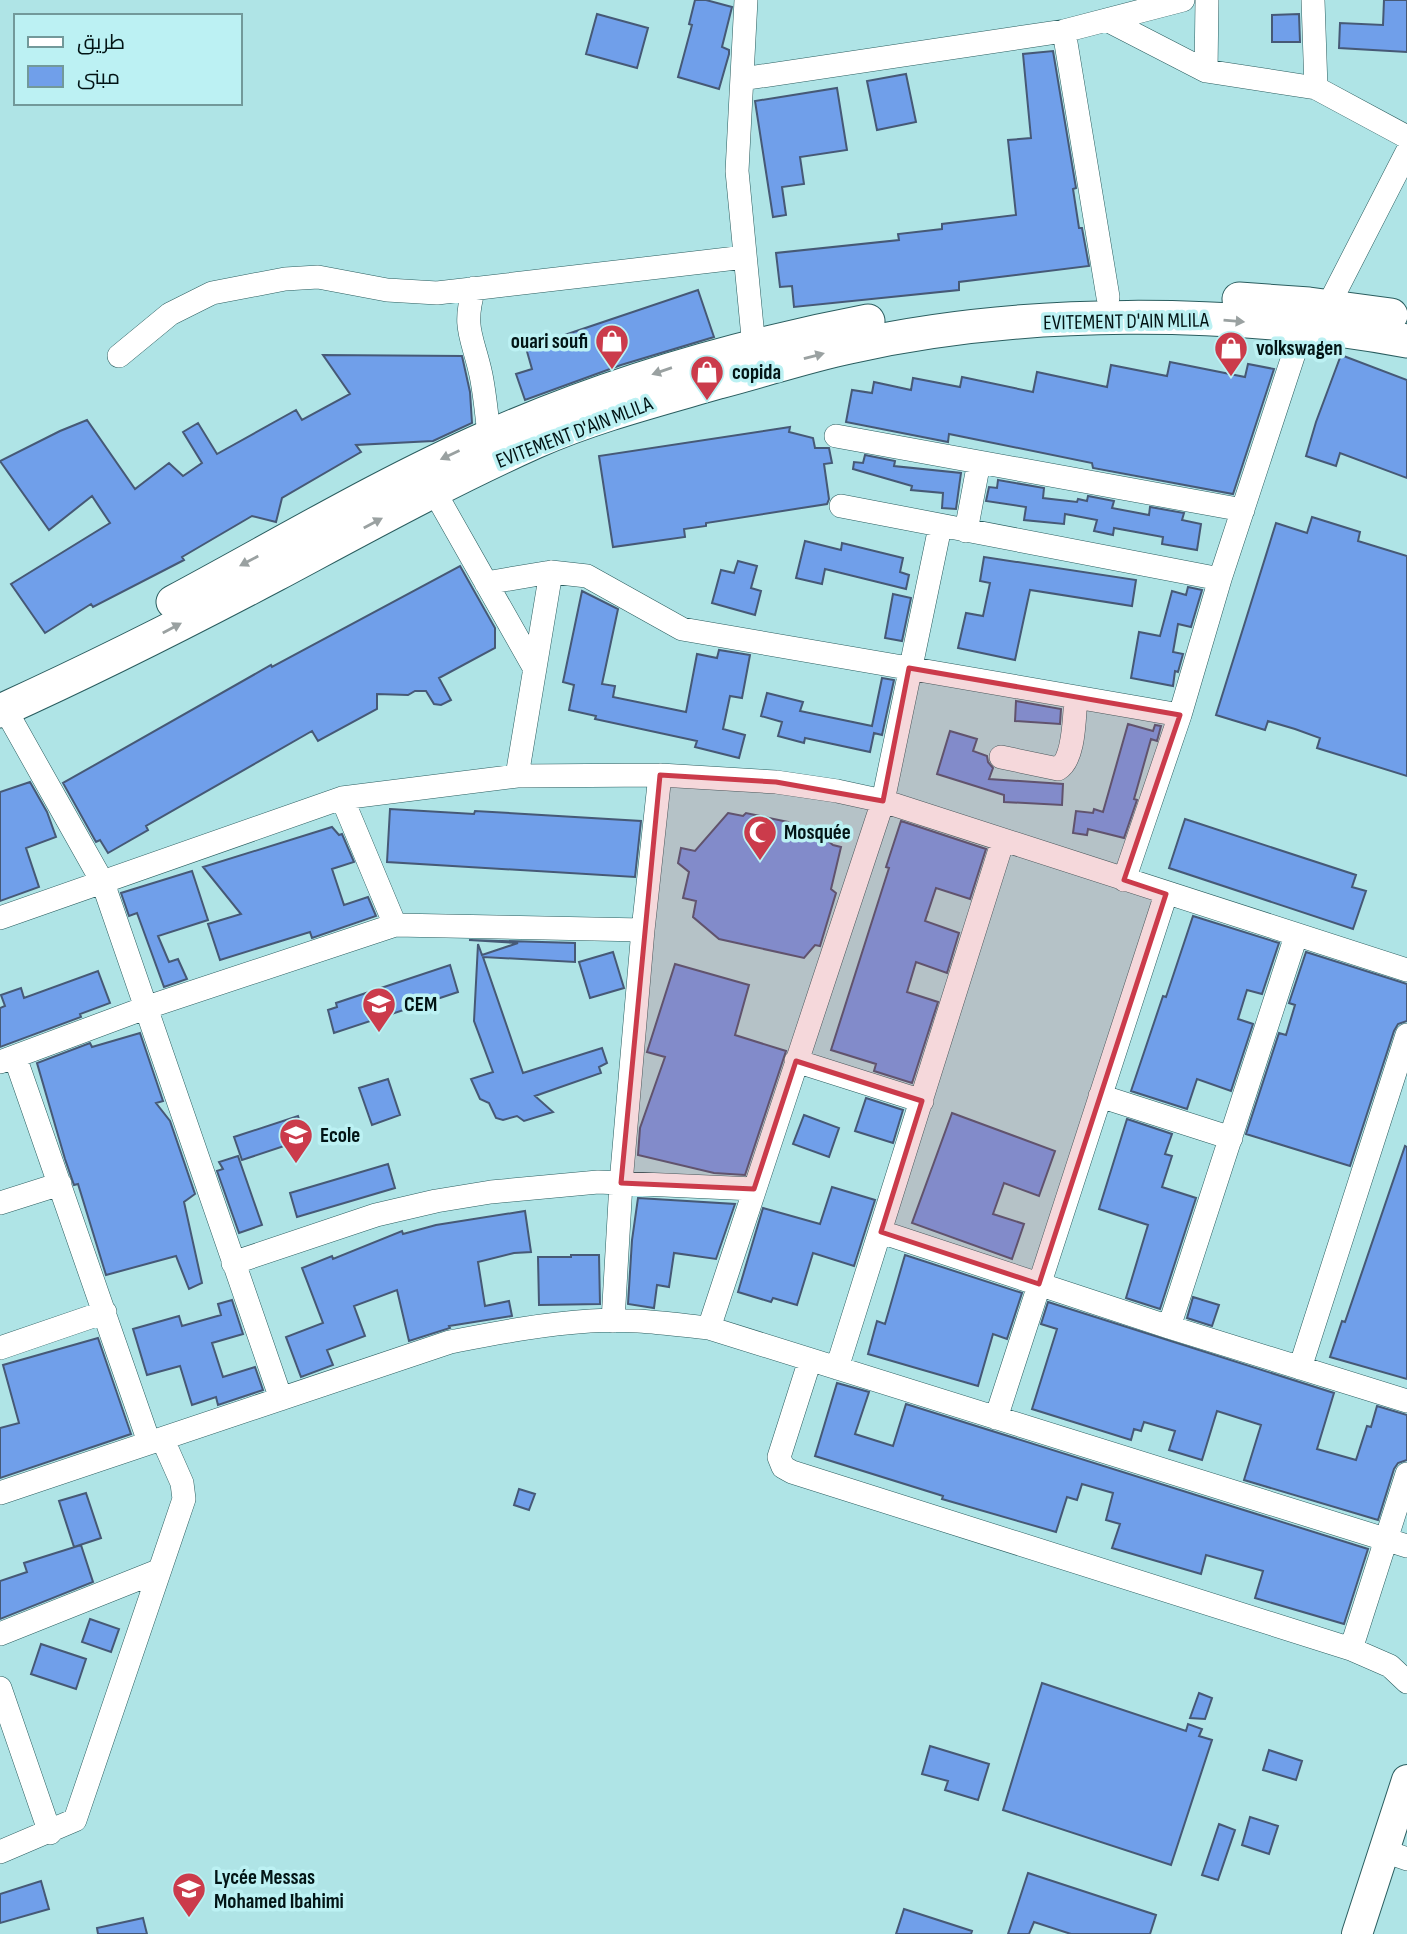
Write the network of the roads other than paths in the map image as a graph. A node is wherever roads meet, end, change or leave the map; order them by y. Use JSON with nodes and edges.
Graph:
{"nodes":[{"id":1,"x":746,"y":0,"type":"edge"},
{"id":2,"x":1183,"y":0,"type":"edge"},
{"id":3,"x":1207,"y":0,"type":"edge"},
{"id":4,"x":1313,"y":0,"type":"edge"},
{"id":5,"x":1107,"y":20,"type":"junction"},
{"id":6,"x":1064,"y":31,"type":"junction"},
{"id":7,"x":1206,"y":71,"type":"junction"},
{"id":8,"x":742,"y":79,"type":"junction"},
{"id":9,"x":1316,"y":88,"type":"junction"},
{"id":10,"x":1407,"y":137,"type":"edge"},
{"id":11,"x":1407,"y":152,"type":"edge"},
{"id":12,"x":745,"y":257,"type":"junction"},
{"id":13,"x":474,"y":288,"type":"junction"},
{"id":14,"x":1108,"y":297,"type":"junction"},
{"id":15,"x":1313,"y":312,"type":"junction"},
{"id":16,"x":1407,"y":318,"type":"edge"},
{"id":17,"x":1407,"y":341,"type":"edge"},
{"id":18,"x":119,"y":356,"type":"dead end"},
{"id":19,"x":755,"y":358,"type":"junction"},
{"id":20,"x":489,"y":436,"type":"junction"},
{"id":21,"x":836,"y":436,"type":"dead end"},
{"id":22,"x":979,"y":462,"type":"junction"},
{"id":23,"x":434,"y":491,"type":"junction"},
{"id":24,"x":841,"y":506,"type":"dead end"},
{"id":25,"x":1243,"y":510,"type":"junction"},
{"id":26,"x":940,"y":527,"type":"junction"},
{"id":27,"x":966,"y":531,"type":"junction"},
{"id":28,"x":551,"y":572,"type":"junction"},
{"id":29,"x":1220,"y":579,"type":"junction"},
{"id":30,"x":486,"y":583,"type":"junction"},
{"id":31,"x":909,"y":667,"type":"junction"},
{"id":32,"x":535,"y":669,"type":"junction"},
{"id":33,"x":1076,"y":697,"type":"junction"},
{"id":34,"x":2,"y":702,"type":"edge"},
{"id":35,"x":1180,"y":715,"type":"junction"},
{"id":36,"x":1001,"y":757,"type":"dead end"},
{"id":37,"x":660,"y":775,"type":"junction"},
{"id":38,"x":517,"y":776,"type":"junction"},
{"id":39,"x":342,"y":798,"type":"junction"},
{"id":40,"x":883,"y":801,"type":"junction"},
{"id":41,"x":1003,"y":840,"type":"junction"},
{"id":42,"x":1124,"y":880,"type":"junction"},
{"id":43,"x":103,"y":883,"type":"junction"},
{"id":44,"x":1166,"y":894,"type":"junction"},
{"id":45,"x":0,"y":918,"type":"edge"},
{"id":46,"x":395,"y":925,"type":"junction"},
{"id":47,"x":643,"y":930,"type":"junction"},
{"id":48,"x":1296,"y":936,"type":"junction"},
{"id":49,"x":1407,"y":970,"type":"edge"},
{"id":50,"x":145,"y":1009,"type":"junction"},
{"id":51,"x":1407,"y":1035,"type":"edge"},
{"id":52,"x":8,"y":1059,"type":"edge"},
{"id":53,"x":796,"y":1061,"type":"junction"},
{"id":54,"x":1100,"y":1096,"type":"junction"},
{"id":55,"x":922,"y":1101,"type":"junction"},
{"id":56,"x":1231,"y":1138,"type":"junction"},
{"id":57,"x":621,"y":1183,"type":"junction"},
{"id":58,"x":60,"y":1184,"type":"junction"},
{"id":59,"x":754,"y":1189,"type":"junction"},
{"id":60,"x":0,"y":1203,"type":"edge"},
{"id":61,"x":881,"y":1232,"type":"junction"},
{"id":62,"x":233,"y":1263,"type":"junction"},
{"id":63,"x":1039,"y":1284,"type":"junction"},
{"id":64,"x":105,"y":1312,"type":"junction"},
{"id":65,"x":613,"y":1321,"type":"junction"},
{"id":66,"x":1169,"y":1327,"type":"junction"},
{"id":67,"x":709,"y":1328,"type":"junction"},
{"id":68,"x":0,"y":1348,"type":"edge"},
{"id":69,"x":810,"y":1360,"type":"junction"},
{"id":70,"x":837,"y":1368,"type":"junction"},
{"id":71,"x":1300,"y":1368,"type":"junction"},
{"id":72,"x":281,"y":1399,"type":"junction"},
{"id":73,"x":1407,"y":1401,"type":"edge"},
{"id":74,"x":996,"y":1418,"type":"junction"},
{"id":75,"x":156,"y":1441,"type":"junction"},
{"id":76,"x":1407,"y":1474,"type":"edge"},
{"id":77,"x":0,"y":1493,"type":"edge"},
{"id":78,"x":1396,"y":1543,"type":"edge"},
{"id":79,"x":158,"y":1571,"type":"junction"},
{"id":80,"x":0,"y":1633,"type":"edge"},
{"id":81,"x":1351,"y":1649,"type":"junction"},
{"id":82,"x":1407,"y":1682,"type":"edge"},
{"id":83,"x":0,"y":1688,"type":"edge"},
{"id":84,"x":1407,"y":1780,"type":"edge"},
{"id":85,"x":50,"y":1833,"type":"junction"},
{"id":86,"x":0,"y":1853,"type":"edge"},
{"id":87,"x":1399,"y":1853,"type":"edge"},
{"id":88,"x":1357,"y":1934,"type":"edge"}],
"edges":[{"from":1,"to":8,"type":"street"},
{"from":2,"to":5,"type":"street"},
{"from":3,"to":7,"type":"street"},
{"from":4,"to":9,"type":"street"},
{"from":5,"to":6,"type":"street"},
{"from":5,"to":7,"type":"street"},
{"from":6,"to":8,"type":"street"},
{"from":6,"to":14,"type":"street"},
{"from":7,"to":9,"type":"street"},
{"from":8,"to":12,"type":"street"},
{"from":9,"to":10,"type":"street"},
{"from":11,"to":15,"type":"street"},
{"from":12,"to":13,"type":"street"},
{"from":12,"to":19,"type":"street"},
{"from":13,"to":18,"type":"street"},
{"from":13,"to":20,"type":"street"},
{"from":14,"to":15,"type":"highway","name":"EVITEMENT D'AIN MLILA"},
{"from":14,"to":19,"type":"highway","name":"EVITEMENT D'AIN MLILA"},
{"from":15,"to":16,"type":"highway","name":"EVITEMENT D'AIN MLILA"},
{"from":15,"to":17,"type":"highway","name":"EVITEMENT D'AIN MLILA"},
{"from":19,"to":15,"type":"highway","name":"EVITEMENT D'AIN MLILA","one_way":true},
{"from":15,"to":25,"type":"street"},
{"from":19,"to":20,"type":"highway","name":"EVITEMENT D'AIN MLILA","one_way":true},
{"from":19,"to":23,"type":"highway","name":"EVITEMENT D'AIN MLILA"},
{"from":20,"to":34,"type":"highway","name":"EVITEMENT D'AIN MLILA","one_way":true},
{"from":21,"to":22,"type":"street"},
{"from":22,"to":25,"type":"street"},
{"from":22,"to":27,"type":"street"},
{"from":23,"to":30,"type":"street"},
{"from":34,"to":23,"type":"highway","name":"EVITEMENT D'AIN MLILA","one_way":true},
{"from":24,"to":26,"type":"street"},
{"from":25,"to":29,"type":"street"},
{"from":26,"to":27,"type":"street"},
{"from":26,"to":31,"type":"street"},
{"from":27,"to":29,"type":"street"},
{"from":28,"to":30,"type":"street"},
{"from":28,"to":31,"type":"street"},
{"from":28,"to":32,"type":"street"},
{"from":29,"to":35,"type":"street"},
{"from":30,"to":32,"type":"street"},
{"from":31,"to":33,"type":"street"},
{"from":31,"to":40,"type":"street"},
{"from":32,"to":38,"type":"street"},
{"from":33,"to":35,"type":"street"},
{"from":33,"to":36,"type":"street"},
{"from":34,"to":43,"type":"street"},
{"from":35,"to":42,"type":"street"},
{"from":37,"to":38,"type":"street"},
{"from":37,"to":40,"type":"street"},
{"from":37,"to":47,"type":"street"},
{"from":38,"to":39,"type":"street"},
{"from":39,"to":43,"type":"street"},
{"from":39,"to":46,"type":"street"},
{"from":40,"to":41,"type":"street"},
{"from":40,"to":53,"type":"street"},
{"from":41,"to":42,"type":"street"},
{"from":41,"to":55,"type":"street"},
{"from":42,"to":44,"type":"street"},
{"from":43,"to":45,"type":"street"},
{"from":43,"to":50,"type":"street"},
{"from":44,"to":48,"type":"street"},
{"from":44,"to":54,"type":"street"},
{"from":46,"to":47,"type":"street"},
{"from":46,"to":50,"type":"street"},
{"from":47,"to":57,"type":"street"},
{"from":48,"to":49,"type":"street"},
{"from":48,"to":56,"type":"street"},
{"from":50,"to":52,"type":"street"},
{"from":50,"to":62,"type":"street"},
{"from":51,"to":71,"type":"street"},
{"from":52,"to":58,"type":"street"},
{"from":53,"to":55,"type":"street"},
{"from":53,"to":59,"type":"street"},
{"from":54,"to":56,"type":"street"},
{"from":54,"to":63,"type":"street"},
{"from":55,"to":61,"type":"street"},
{"from":56,"to":66,"type":"street"},
{"from":57,"to":59,"type":"street"},
{"from":57,"to":62,"type":"street"},
{"from":57,"to":65,"type":"street"},
{"from":58,"to":60,"type":"street"},
{"from":58,"to":64,"type":"street"},
{"from":59,"to":67,"type":"street"},
{"from":61,"to":63,"type":"street"},
{"from":61,"to":70,"type":"street"},
{"from":62,"to":72,"type":"street"},
{"from":63,"to":66,"type":"street"},
{"from":63,"to":74,"type":"street"},
{"from":64,"to":68,"type":"street"},
{"from":64,"to":75,"type":"street"},
{"from":65,"to":67,"type":"street"},
{"from":65,"to":72,"type":"street"},
{"from":66,"to":71,"type":"street"},
{"from":67,"to":69,"type":"street"},
{"from":69,"to":70,"type":"street"},
{"from":69,"to":81,"type":"street"},
{"from":70,"to":74,"type":"street"},
{"from":71,"to":73,"type":"street"},
{"from":72,"to":75,"type":"street"},
{"from":74,"to":78,"type":"street"},
{"from":75,"to":77,"type":"street"},
{"from":75,"to":79,"type":"street"},
{"from":76,"to":78,"type":"street"},
{"from":78,"to":81,"type":"street"},
{"from":79,"to":80,"type":"street"},
{"from":79,"to":85,"type":"street"},
{"from":81,"to":82,"type":"street"},
{"from":83,"to":85,"type":"street"},
{"from":84,"to":87,"type":"main road"},
{"from":85,"to":86,"type":"street"},
{"from":87,"to":88,"type":"main road"}]}
